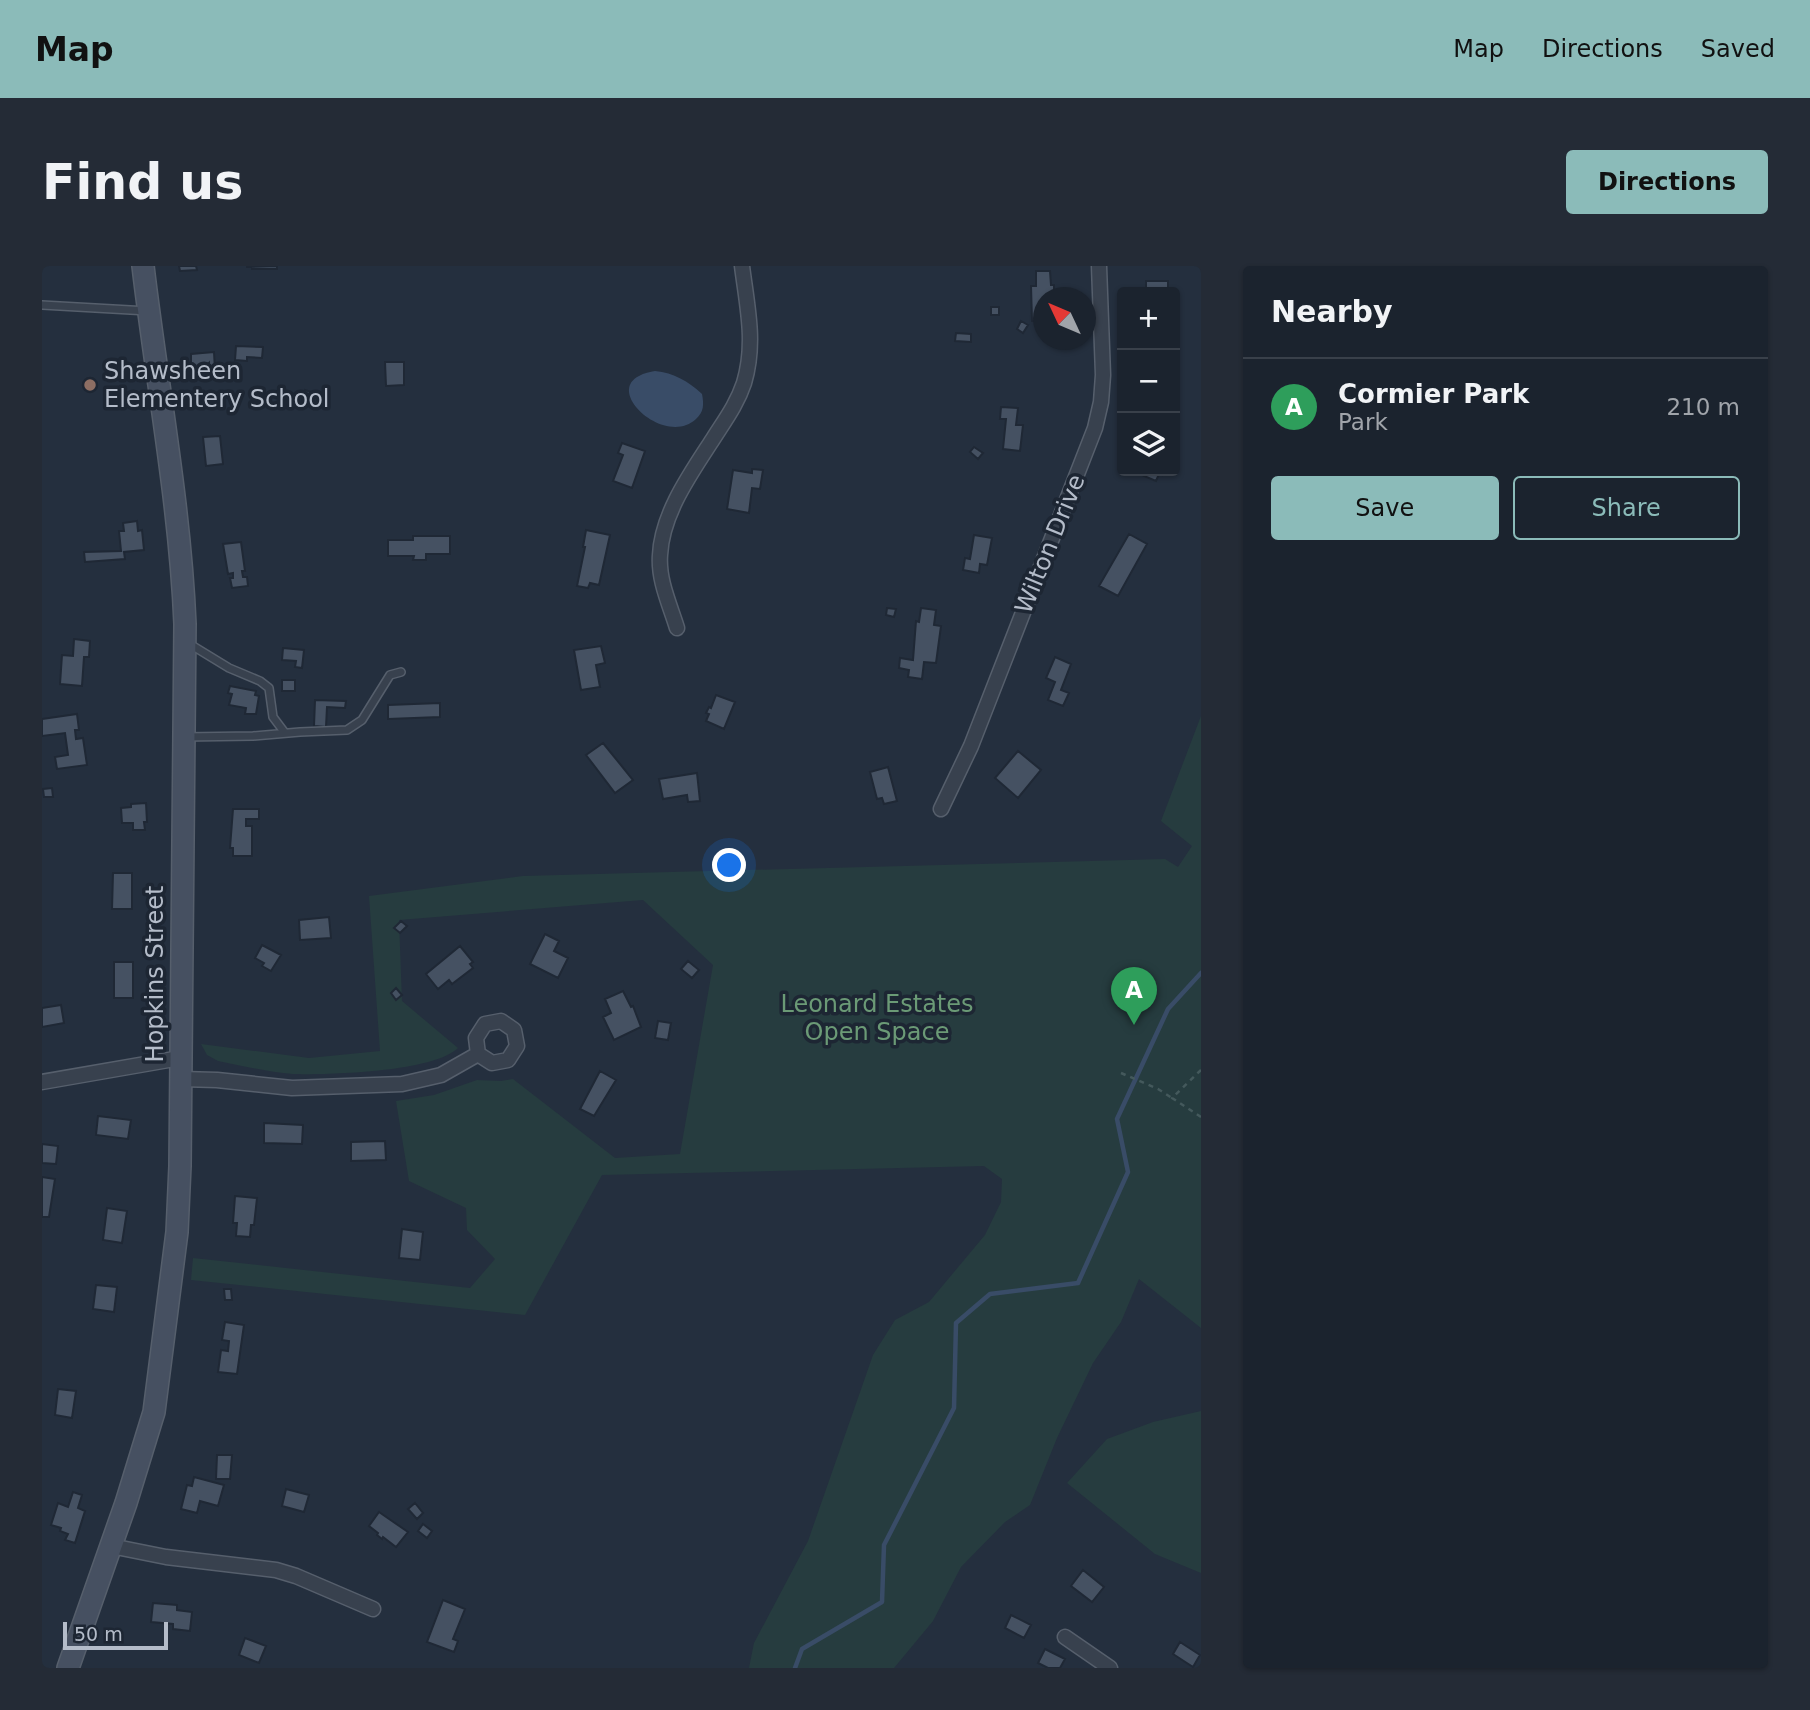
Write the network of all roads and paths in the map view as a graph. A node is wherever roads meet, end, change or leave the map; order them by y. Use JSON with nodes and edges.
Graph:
{"nodes":[{"id":1,"x":143,"y":266,"type":"edge"},
{"id":2,"x":742,"y":266,"type":"edge"},
{"id":3,"x":1099,"y":266,"type":"edge"},
{"id":4,"x":42,"y":305,"type":"edge"},
{"id":5,"x":149,"y":311,"type":"junction"},
{"id":6,"x":677,"y":628,"type":"dead end"},
{"id":7,"x":185,"y":641,"type":"junction"},
{"id":8,"x":401,"y":672,"type":"dead end"},
{"id":9,"x":285,"y":733,"type":"junction"},
{"id":10,"x":184,"y":737,"type":"junction"},
{"id":11,"x":941,"y":809,"type":"dead end"},
{"id":12,"x":478,"y":1054,"type":"dead end"},
{"id":13,"x":180,"y":1058,"type":"junction"},
{"id":14,"x":1201,"y":1070,"type":"edge"},
{"id":15,"x":1121,"y":1073,"type":"dead end"},
{"id":16,"x":181,"y":1080,"type":"junction"},
{"id":17,"x":42,"y":1082,"type":"edge"},
{"id":18,"x":1172,"y":1098,"type":"junction"},
{"id":19,"x":1201,"y":1117,"type":"edge"},
{"id":20,"x":111,"y":1546,"type":"junction"},
{"id":21,"x":373,"y":1609,"type":"dead end"},
{"id":22,"x":1065,"y":1637,"type":"dead end"},
{"id":23,"x":1092,"y":1662,"type":"edge"},
{"id":24,"x":68,"y":1668,"type":"edge"},
{"id":25,"x":1110,"y":1668,"type":"edge"}],
"edges":[{"from":1,"to":5,"type":"street","name":"Hopkins Street"},
{"from":2,"to":6,"type":"street"},
{"from":3,"to":11,"type":"street","name":"Wilton Drive"},
{"from":4,"to":5,"type":"lane"},
{"from":5,"to":7,"type":"street","name":"Hopkins Street"},
{"from":7,"to":9,"type":"lane"},
{"from":7,"to":10,"type":"street","name":"Hopkins Street"},
{"from":8,"to":9,"type":"lane"},
{"from":9,"to":10,"type":"lane"},
{"from":10,"to":13,"type":"street","name":"Hopkins Street"},
{"from":12,"to":16,"type":"street"},
{"from":13,"to":16,"type":"street","name":"Hopkins Street"},
{"from":13,"to":17,"type":"street"},
{"from":14,"to":18,"type":"path"},
{"from":15,"to":18,"type":"path"},
{"from":16,"to":20,"type":"street","name":"Hopkins Street"},
{"from":18,"to":19,"type":"path"},
{"from":20,"to":21,"type":"street"},
{"from":20,"to":24,"type":"street","name":"Hopkins Street"},
{"from":22,"to":23,"type":"street"},
{"from":23,"to":25,"type":"street"}]}
